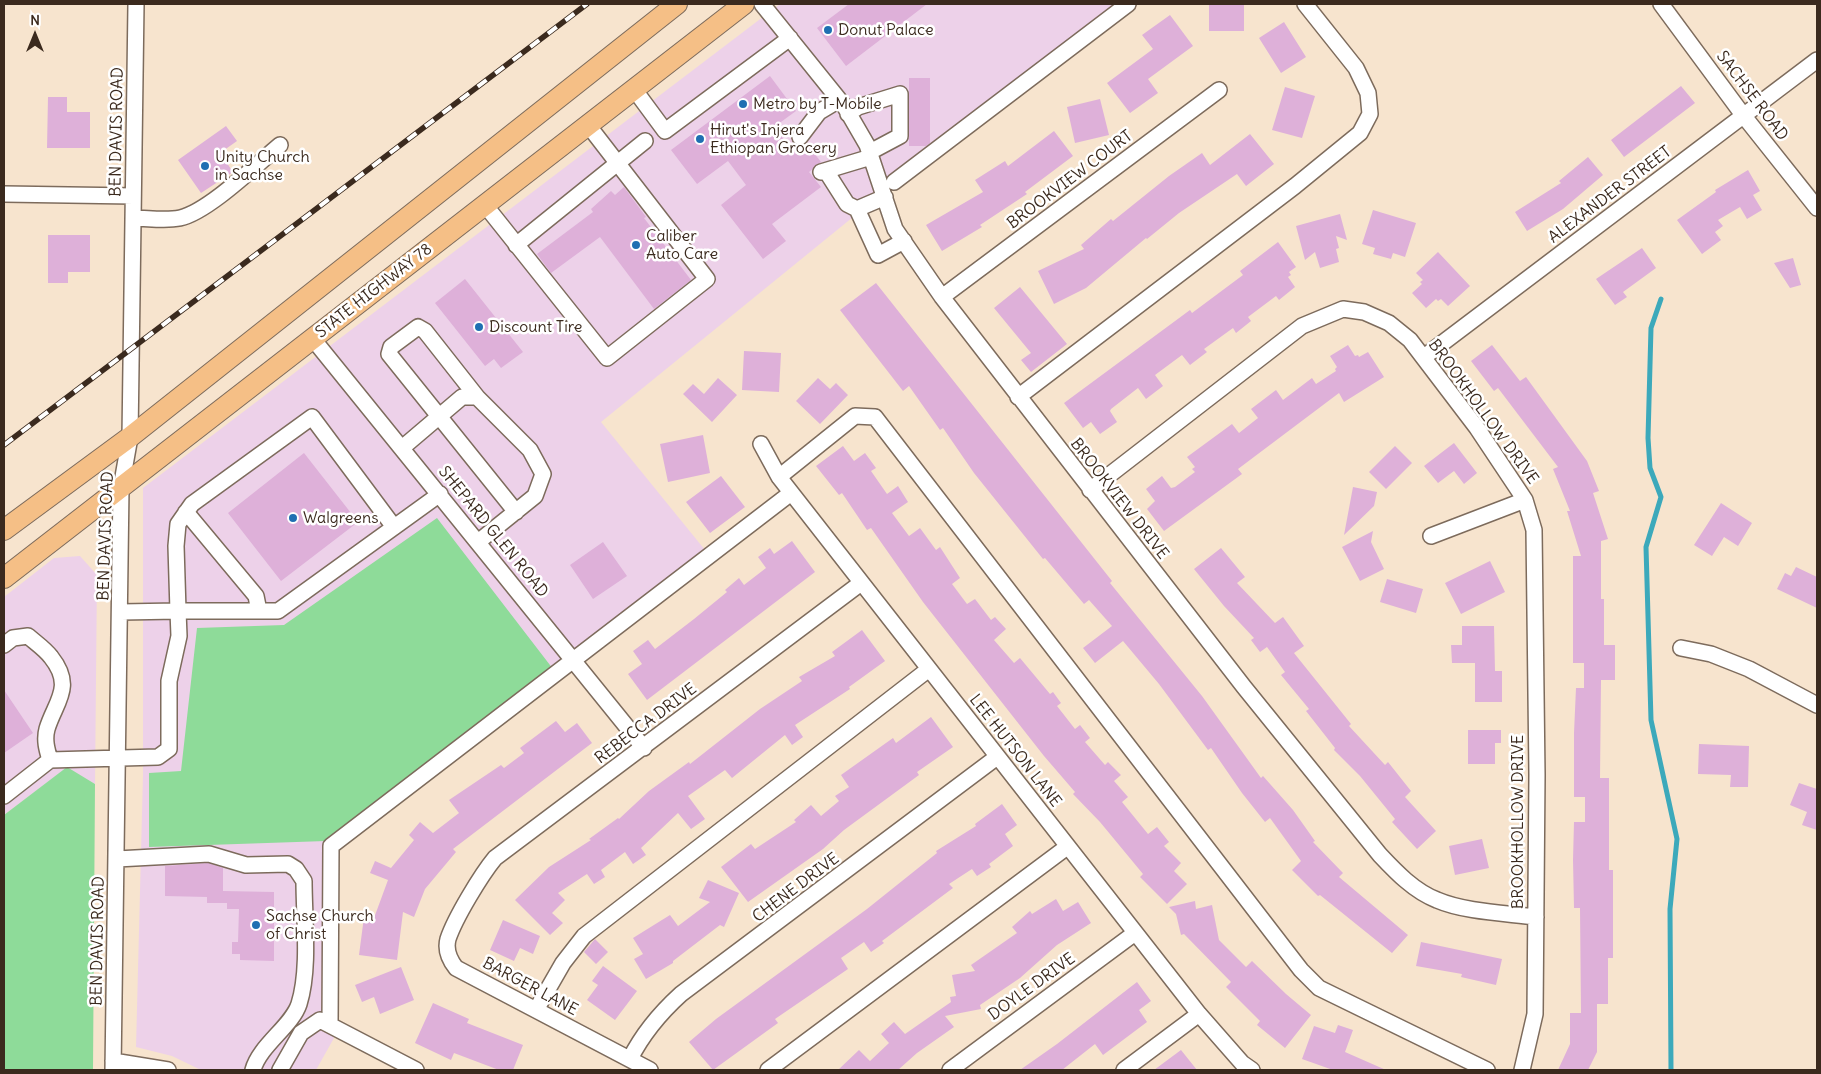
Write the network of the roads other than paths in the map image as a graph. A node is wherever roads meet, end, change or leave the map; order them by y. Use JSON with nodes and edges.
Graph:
{"nodes":[{"id":1,"x":136,"y":4,"type":"edge"},
{"id":2,"x":677,"y":4,"type":"edge"},
{"id":3,"x":744,"y":4,"type":"edge"},
{"id":4,"x":762,"y":4,"type":"edge"},
{"id":5,"x":1128,"y":4,"type":"edge"},
{"id":6,"x":1306,"y":4,"type":"edge"},
{"id":7,"x":1661,"y":4,"type":"edge"},
{"id":8,"x":790,"y":38,"type":"junction"},
{"id":9,"x":1817,"y":60,"type":"edge"},
{"id":10,"x":634,"y":89,"type":"junction"},
{"id":11,"x":1219,"y":90,"type":"dead end"},
{"id":12,"x":839,"y":100,"type":"junction"},
{"id":13,"x":848,"y":114,"type":"junction"},
{"id":14,"x":1743,"y":115,"type":"junction"},
{"id":15,"x":588,"y":125,"type":"junction"},
{"id":16,"x":800,"y":137,"type":"dead end"},
{"id":17,"x":645,"y":141,"type":"dead end"},
{"id":18,"x":280,"y":145,"type":"dead end"},
{"id":19,"x":870,"y":155,"type":"junction"},
{"id":20,"x":618,"y":163,"type":"junction"},
{"id":21,"x":894,"y":182,"type":"dead end"},
{"id":22,"x":4,"y":194,"type":"edge"},
{"id":23,"x":133,"y":196,"type":"junction"},
{"id":24,"x":884,"y":197,"type":"junction"},
{"id":25,"x":485,"y":205,"type":"junction"},
{"id":26,"x":1817,"y":208,"type":"edge"},
{"id":27,"x":858,"y":209,"type":"junction"},
{"id":28,"x":133,"y":218,"type":"junction"},
{"id":29,"x":904,"y":241,"type":"junction"},
{"id":30,"x":516,"y":244,"type":"junction"},
{"id":31,"x":942,"y":297,"type":"junction"},
{"id":32,"x":313,"y":339,"type":"junction"},
{"id":33,"x":1424,"y":358,"type":"junction"},
{"id":34,"x":476,"y":397,"type":"junction"},
{"id":35,"x":1018,"y":397,"type":"junction"},
{"id":36,"x":440,"y":416,"type":"junction"},
{"id":37,"x":130,"y":437,"type":"junction"},
{"id":38,"x":761,"y":444,"type":"dead end"},
{"id":39,"x":402,"y":448,"type":"junction"},
{"id":40,"x":779,"y":477,"type":"junction"},
{"id":41,"x":121,"y":488,"type":"junction"},
{"id":42,"x":1090,"y":490,"type":"junction"},
{"id":43,"x":791,"y":493,"type":"junction"},
{"id":44,"x":440,"y":494,"type":"junction"},
{"id":45,"x":1525,"y":500,"type":"junction"},
{"id":46,"x":186,"y":512,"type":"junction"},
{"id":47,"x":516,"y":512,"type":"junction"},
{"id":48,"x":394,"y":527,"type":"junction"},
{"id":49,"x":4,"y":530,"type":"edge"},
{"id":50,"x":1431,"y":536,"type":"dead end"},
{"id":51,"x":478,"y":542,"type":"junction"},
{"id":52,"x":4,"y":578,"type":"edge"},
{"id":53,"x":861,"y":583,"type":"junction"},
{"id":54,"x":178,"y":611,"type":"junction"},
{"id":55,"x":259,"y":611,"type":"junction"},
{"id":56,"x":121,"y":612,"type":"junction"},
{"id":57,"x":4,"y":645,"type":"edge"},
{"id":58,"x":1681,"y":648,"type":"dead end"},
{"id":59,"x":574,"y":660,"type":"junction"},
{"id":60,"x":929,"y":668,"type":"junction"},
{"id":61,"x":1817,"y":705,"type":"edge"},
{"id":62,"x":644,"y":748,"type":"junction"},
{"id":63,"x":997,"y":757,"type":"junction"},
{"id":64,"x":119,"y":758,"type":"junction"},
{"id":65,"x":50,"y":760,"type":"junction"},
{"id":66,"x":4,"y":796,"type":"edge"},
{"id":67,"x":1067,"y":847,"type":"junction"},
{"id":68,"x":117,"y":859,"type":"junction"},
{"id":69,"x":466,"y":905,"type":"joint"},
{"id":70,"x":1536,"y":917,"type":"junction"},
{"id":71,"x":1135,"y":933,"type":"junction"},
{"id":72,"x":536,"y":1010,"type":"junction"},
{"id":73,"x":1199,"y":1014,"type":"junction"},
{"id":74,"x":330,"y":1024,"type":"junction"},
{"id":75,"x":630,"y":1059,"type":"junction"},
{"id":76,"x":113,"y":1065,"type":"edge"},
{"id":77,"x":168,"y":1070,"type":"edge"},
{"id":78,"x":253,"y":1070,"type":"edge"},
{"id":79,"x":280,"y":1070,"type":"edge"},
{"id":80,"x":416,"y":1070,"type":"edge"},
{"id":81,"x":650,"y":1070,"type":"edge"},
{"id":82,"x":768,"y":1070,"type":"edge"},
{"id":83,"x":950,"y":1070,"type":"edge"},
{"id":84,"x":1124,"y":1070,"type":"edge"},
{"id":85,"x":1252,"y":1070,"type":"edge"},
{"id":86,"x":1486,"y":1070,"type":"edge"},
{"id":87,"x":1522,"y":1070,"type":"edge"}],
"edges":[{"from":1,"to":23,"type":"street","name":"BEN DAVIS ROAD"},
{"from":2,"to":37,"type":"main road"},
{"from":3,"to":10,"type":"main road","name":"STATE HIGHWAY 78"},
{"from":4,"to":8,"type":"street","name":"BROOKVIEW DRIVE"},
{"from":5,"to":21,"type":"street"},
{"from":6,"to":35,"type":"street"},
{"from":7,"to":14,"type":"street","name":"SACHSE ROAD"},
{"from":8,"to":10,"type":"street"},
{"from":8,"to":12,"type":"street","name":"BROOKVIEW DRIVE"},
{"from":9,"to":14,"type":"street","name":"ALEXANDER STREET"},
{"from":10,"to":15,"type":"main road","name":"STATE HIGHWAY 78"},
{"from":11,"to":31,"type":"street","name":"BROOKVIEW COURT"},
{"from":12,"to":13,"type":"street","name":"BROOKVIEW DRIVE"},
{"from":12,"to":16,"type":"street"},
{"from":13,"to":19,"type":"street","name":"BROOKVIEW DRIVE"},
{"from":13,"to":19,"type":"street"},
{"from":14,"to":26,"type":"street","name":"SACHSE ROAD"},
{"from":14,"to":33,"type":"street","name":"ALEXANDER STREET"},
{"from":15,"to":20,"type":"street"},
{"from":15,"to":25,"type":"main road","name":"STATE HIGHWAY 78"},
{"from":17,"to":20,"type":"street"},
{"from":18,"to":28,"type":"street"},
{"from":19,"to":24,"type":"street","name":"BROOKVIEW DRIVE"},
{"from":19,"to":27,"type":"street"},
{"from":20,"to":30,"type":"street"},
{"from":20,"to":30,"type":"street"},
{"from":22,"to":23,"type":"street"},
{"from":23,"to":28,"type":"street","name":"BEN DAVIS ROAD"},
{"from":24,"to":27,"type":"street"},
{"from":24,"to":29,"type":"street","name":"BROOKVIEW DRIVE"},
{"from":25,"to":30,"type":"street"},
{"from":25,"to":32,"type":"main road","name":"STATE HIGHWAY 78"},
{"from":27,"to":29,"type":"street"},
{"from":28,"to":37,"type":"street","name":"BEN DAVIS ROAD"},
{"from":29,"to":31,"type":"street","name":"BROOKVIEW DRIVE"},
{"from":31,"to":35,"type":"street","name":"BROOKVIEW DRIVE"},
{"from":32,"to":39,"type":"street","name":"SHEPARD GLEN ROAD"},
{"from":32,"to":41,"type":"main road","name":"STATE HIGHWAY 78"},
{"from":33,"to":42,"type":"street","name":"BROOKHOLLOW DRIVE"},
{"from":33,"to":45,"type":"street","name":"BROOKHOLLOW DRIVE"},
{"from":34,"to":36,"type":"street"},
{"from":34,"to":36,"type":"street"},
{"from":34,"to":47,"type":"street"},
{"from":35,"to":42,"type":"street","name":"BROOKVIEW DRIVE"},
{"from":36,"to":39,"type":"street"},
{"from":36,"to":47,"type":"street"},
{"from":37,"to":41,"type":"street","name":"BEN DAVIS ROAD"},
{"from":37,"to":49,"type":"main road"},
{"from":38,"to":40,"type":"street","name":"LEE HUTSON LANE"},
{"from":39,"to":44,"type":"street","name":"SHEPARD GLEN ROAD"},
{"from":40,"to":43,"type":"street","name":"LEE HUTSON LANE"},
{"from":40,"to":86,"type":"street"},
{"from":41,"to":52,"type":"main road","name":"STATE HIGHWAY 78"},
{"from":41,"to":56,"type":"street","name":"BEN DAVIS ROAD"},
{"from":42,"to":70,"type":"street","name":"BROOKVIEW DRIVE"},
{"from":43,"to":53,"type":"street","name":"LEE HUTSON LANE"},
{"from":43,"to":59,"type":"street"},
{"from":44,"to":48,"type":"street"},
{"from":44,"to":51,"type":"street","name":"SHEPARD GLEN ROAD"},
{"from":45,"to":50,"type":"street"},
{"from":45,"to":70,"type":"street","name":"BROOKHOLLOW DRIVE"},
{"from":46,"to":48,"type":"street"},
{"from":46,"to":54,"type":"street"},
{"from":46,"to":55,"type":"street"},
{"from":47,"to":51,"type":"street"},
{"from":48,"to":55,"type":"street"},
{"from":51,"to":59,"type":"street","name":"SHEPARD GLEN ROAD"},
{"from":53,"to":60,"type":"street","name":"LEE HUTSON LANE"},
{"from":53,"to":62,"type":"street","name":"REBECCA DRIVE"},
{"from":54,"to":55,"type":"street"},
{"from":54,"to":56,"type":"street"},
{"from":54,"to":64,"type":"street"},
{"from":56,"to":64,"type":"street","name":"BEN DAVIS ROAD"},
{"from":57,"to":65,"type":"street"},
{"from":58,"to":61,"type":"street"},
{"from":59,"to":62,"type":"street","name":"SHEPARD GLEN ROAD"},
{"from":59,"to":74,"type":"street"},
{"from":60,"to":63,"type":"street","name":"LEE HUTSON LANE"},
{"from":60,"to":72,"type":"street"},
{"from":62,"to":69,"type":"street","name":"REBECCA DRIVE"},
{"from":63,"to":67,"type":"street","name":"LEE HUTSON LANE"},
{"from":63,"to":75,"type":"street","name":"CHENE DRIVE"},
{"from":64,"to":65,"type":"street"},
{"from":64,"to":68,"type":"street","name":"BEN DAVIS ROAD"},
{"from":65,"to":66,"type":"street"},
{"from":67,"to":71,"type":"street","name":"LEE HUTSON LANE"},
{"from":67,"to":82,"type":"street"},
{"from":68,"to":76,"type":"street","name":"BEN DAVIS ROAD"},
{"from":68,"to":78,"type":"street"},
{"from":69,"to":72,"type":"street","name":"BARGER LANE"},
{"from":70,"to":87,"type":"street","name":"BROOKHOLLOW DRIVE"},
{"from":71,"to":73,"type":"street","name":"LEE HUTSON LANE"},
{"from":71,"to":83,"type":"street","name":"DOYLE DRIVE"},
{"from":72,"to":75,"type":"street","name":"BARGER LANE"},
{"from":73,"to":84,"type":"street"},
{"from":73,"to":85,"type":"street","name":"LEE HUTSON LANE"},
{"from":74,"to":79,"type":"street"},
{"from":74,"to":80,"type":"street"},
{"from":75,"to":81,"type":"street","name":"BARGER LANE"},
{"from":76,"to":77,"type":"street"}]}
